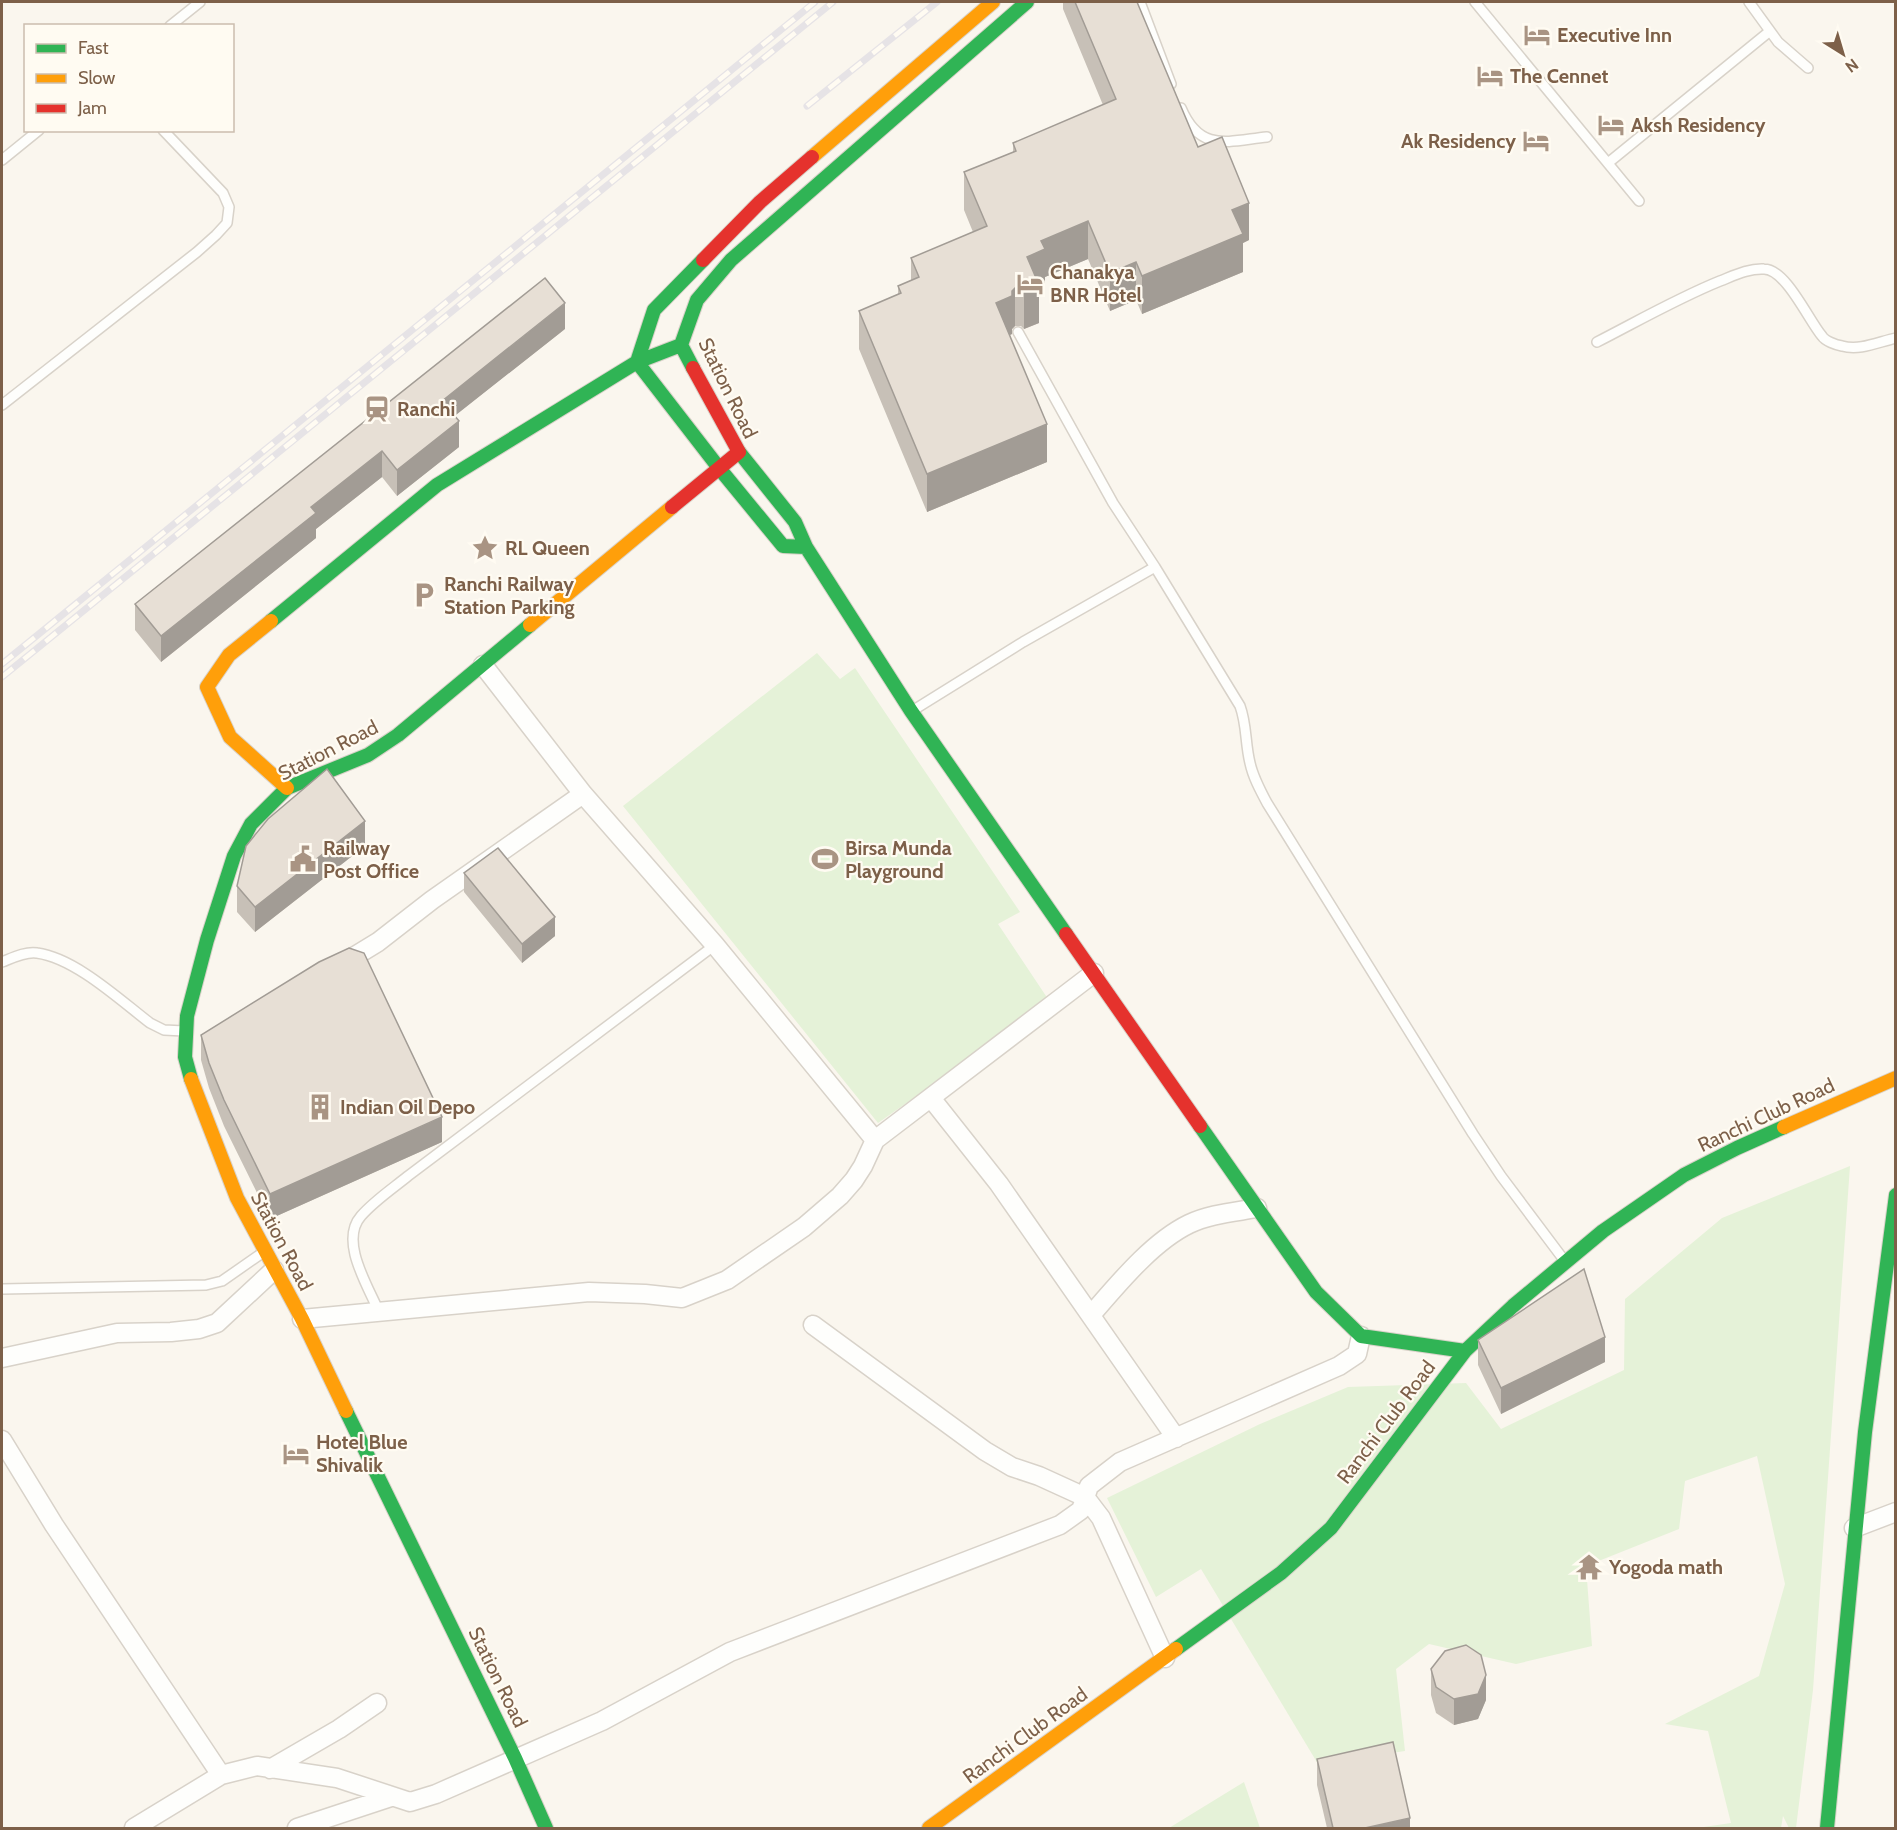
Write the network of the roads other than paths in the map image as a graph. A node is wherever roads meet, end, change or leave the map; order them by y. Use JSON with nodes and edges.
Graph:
{"nodes":[{"id":1,"x":200,"y":2,"type":"edge"},
{"id":2,"x":993,"y":2,"type":"edge"},
{"id":3,"x":1027,"y":2,"type":"edge"},
{"id":4,"x":1140,"y":2,"type":"edge"},
{"id":5,"x":1475,"y":2,"type":"edge"},
{"id":6,"x":1749,"y":2,"type":"edge"},
{"id":7,"x":172,"y":24,"type":"edge"},
{"id":8,"x":1770,"y":31,"type":"junction"},
{"id":9,"x":1808,"y":68,"type":"dead end"},
{"id":10,"x":1173,"y":88,"type":"edge"},
{"id":11,"x":1177,"y":99,"type":"edge"},
{"id":12,"x":37,"y":132,"type":"edge"},
{"id":13,"x":165,"y":132,"type":"edge"},
{"id":14,"x":1267,"y":137,"type":"dead end"},
{"id":15,"x":2,"y":160,"type":"edge"},
{"id":16,"x":1608,"y":163,"type":"junction"},
{"id":17,"x":1638,"y":201,"type":"dead end"},
{"id":18,"x":1018,"y":332,"type":"dead end"},
{"id":19,"x":1896,"y":338,"type":"edge"},
{"id":20,"x":1597,"y":342,"type":"dead end"},
{"id":21,"x":681,"y":345,"type":"junction"},
{"id":22,"x":637,"y":362,"type":"junction"},
{"id":23,"x":2,"y":405,"type":"edge"},
{"id":24,"x":739,"y":452,"type":"junction"},
{"id":25,"x":719,"y":468,"type":"junction"},
{"id":26,"x":807,"y":548,"type":"junction"},
{"id":27,"x":1155,"y":567,"type":"junction"},
{"id":28,"x":483,"y":665,"type":"junction"},
{"id":29,"x":911,"y":711,"type":"junction"},
{"id":30,"x":287,"y":788,"type":"junction"},
{"id":31,"x":583,"y":794,"type":"junction"},
{"id":32,"x":715,"y":945,"type":"junction"},
{"id":33,"x":2,"y":962,"type":"edge"},
{"id":34,"x":324,"y":973,"type":"edge"},
{"id":35,"x":1094,"y":973,"type":"junction"},
{"id":36,"x":186,"y":1031,"type":"junction"},
{"id":37,"x":205,"y":1045,"type":"edge"},
{"id":38,"x":185,"y":1057,"type":"junction"},
{"id":39,"x":1896,"y":1078,"type":"edge"},
{"id":40,"x":931,"y":1098,"type":"junction"},
{"id":41,"x":875,"y":1140,"type":"junction"},
{"id":42,"x":1896,"y":1195,"type":"edge"},
{"id":43,"x":1257,"y":1208,"type":"junction"},
{"id":44,"x":265,"y":1251,"type":"junction"},
{"id":45,"x":1891,"y":1252,"type":"edge"},
{"id":46,"x":1566,"y":1262,"type":"junction"},
{"id":47,"x":274,"y":1270,"type":"junction"},
{"id":48,"x":2,"y":1289,"type":"edge"},
{"id":49,"x":379,"y":1312,"type":"junction"},
{"id":50,"x":1091,"y":1315,"type":"junction"},
{"id":51,"x":303,"y":1319,"type":"junction"},
{"id":52,"x":813,"y":1324,"type":"dead end"},
{"id":53,"x":1361,"y":1336,"type":"junction"},
{"id":54,"x":1465,"y":1351,"type":"junction"},
{"id":55,"x":2,"y":1358,"type":"edge"},
{"id":56,"x":1176,"y":1438,"type":"junction"},
{"id":57,"x":2,"y":1440,"type":"edge"},
{"id":58,"x":1085,"y":1497,"type":"junction"},
{"id":59,"x":1896,"y":1512,"type":"edge"},
{"id":60,"x":1854,"y":1528,"type":"junction"},
{"id":61,"x":1164,"y":1658,"type":"junction"},
{"id":62,"x":377,"y":1703,"type":"dead end"},
{"id":63,"x":515,"y":1758,"type":"junction"},
{"id":64,"x":270,"y":1769,"type":"junction"},
{"id":65,"x":221,"y":1775,"type":"junction"},
{"id":66,"x":391,"y":1797,"type":"junction"},
{"id":67,"x":134,"y":1828,"type":"edge"},
{"id":68,"x":297,"y":1828,"type":"edge"},
{"id":69,"x":546,"y":1828,"type":"edge"},
{"id":70,"x":929,"y":1828,"type":"edge"},
{"id":71,"x":1827,"y":1828,"type":"edge"}],
"edges":[{"from":1,"to":7,"type":"lane"},
{"from":2,"to":22,"type":"street"},
{"from":3,"to":21,"type":"street","name":"Station Road"},
{"from":4,"to":10,"type":"lane"},
{"from":5,"to":16,"type":"lane"},
{"from":6,"to":8,"type":"lane"},
{"from":8,"to":9,"type":"lane"},
{"from":8,"to":16,"type":"lane"},
{"from":11,"to":14,"type":"lane"},
{"from":12,"to":15,"type":"lane"},
{"from":13,"to":23,"type":"lane"},
{"from":16,"to":17,"type":"lane"},
{"from":18,"to":27,"type":"lane"},
{"from":19,"to":20,"type":"lane"},
{"from":21,"to":22,"type":"street"},
{"from":21,"to":24,"type":"street","name":"Station Road"},
{"from":22,"to":25,"type":"street"},
{"from":22,"to":30,"type":"street"},
{"from":24,"to":25,"type":"street","name":"Station Road"},
{"from":24,"to":26,"type":"street"},
{"from":25,"to":26,"type":"street"},
{"from":25,"to":28,"type":"street","name":"Station Road"},
{"from":26,"to":29,"type":"street"},
{"from":27,"to":29,"type":"lane"},
{"from":27,"to":46,"type":"lane"},
{"from":28,"to":30,"type":"street","name":"Station Road"},
{"from":28,"to":31,"type":"street"},
{"from":29,"to":35,"type":"street"},
{"from":30,"to":36,"type":"street","name":"Station Road"},
{"from":31,"to":32,"type":"street"},
{"from":31,"to":34,"type":"street"},
{"from":32,"to":41,"type":"street"},
{"from":32,"to":49,"type":"lane"},
{"from":33,"to":36,"type":"lane"},
{"from":35,"to":40,"type":"street"},
{"from":35,"to":43,"type":"street"},
{"from":36,"to":38,"type":"street","name":"Station Road"},
{"from":37,"to":38,"type":"street"},
{"from":38,"to":44,"type":"street","name":"Station Road"},
{"from":39,"to":46,"type":"street","name":"Ranchi Club Road"},
{"from":40,"to":41,"type":"street"},
{"from":40,"to":50,"type":"street"},
{"from":41,"to":49,"type":"street"},
{"from":42,"to":45,"type":"street"},
{"from":43,"to":50,"type":"street"},
{"from":43,"to":53,"type":"street"},
{"from":44,"to":47,"type":"street","name":"Station Road"},
{"from":44,"to":48,"type":"lane"},
{"from":45,"to":60,"type":"street"},
{"from":46,"to":54,"type":"street","name":"Ranchi Club Road"},
{"from":47,"to":51,"type":"street","name":"Station Road"},
{"from":47,"to":55,"type":"street"},
{"from":49,"to":51,"type":"street"},
{"from":50,"to":56,"type":"street"},
{"from":51,"to":63,"type":"street","name":"Station Road"},
{"from":52,"to":58,"type":"street"},
{"from":53,"to":54,"type":"street"},
{"from":53,"to":56,"type":"street"},
{"from":54,"to":61,"type":"street","name":"Ranchi Club Road"},
{"from":56,"to":58,"type":"street"},
{"from":57,"to":65,"type":"street"},
{"from":58,"to":61,"type":"street"},
{"from":58,"to":63,"type":"street"},
{"from":59,"to":60,"type":"street"},
{"from":60,"to":71,"type":"street"},
{"from":61,"to":70,"type":"street","name":"Ranchi Club Road"},
{"from":62,"to":64,"type":"street"},
{"from":63,"to":66,"type":"street"},
{"from":63,"to":69,"type":"street","name":"Station Road"},
{"from":64,"to":65,"type":"street"},
{"from":64,"to":66,"type":"street"},
{"from":65,"to":67,"type":"street"},
{"from":66,"to":68,"type":"street"}]}
